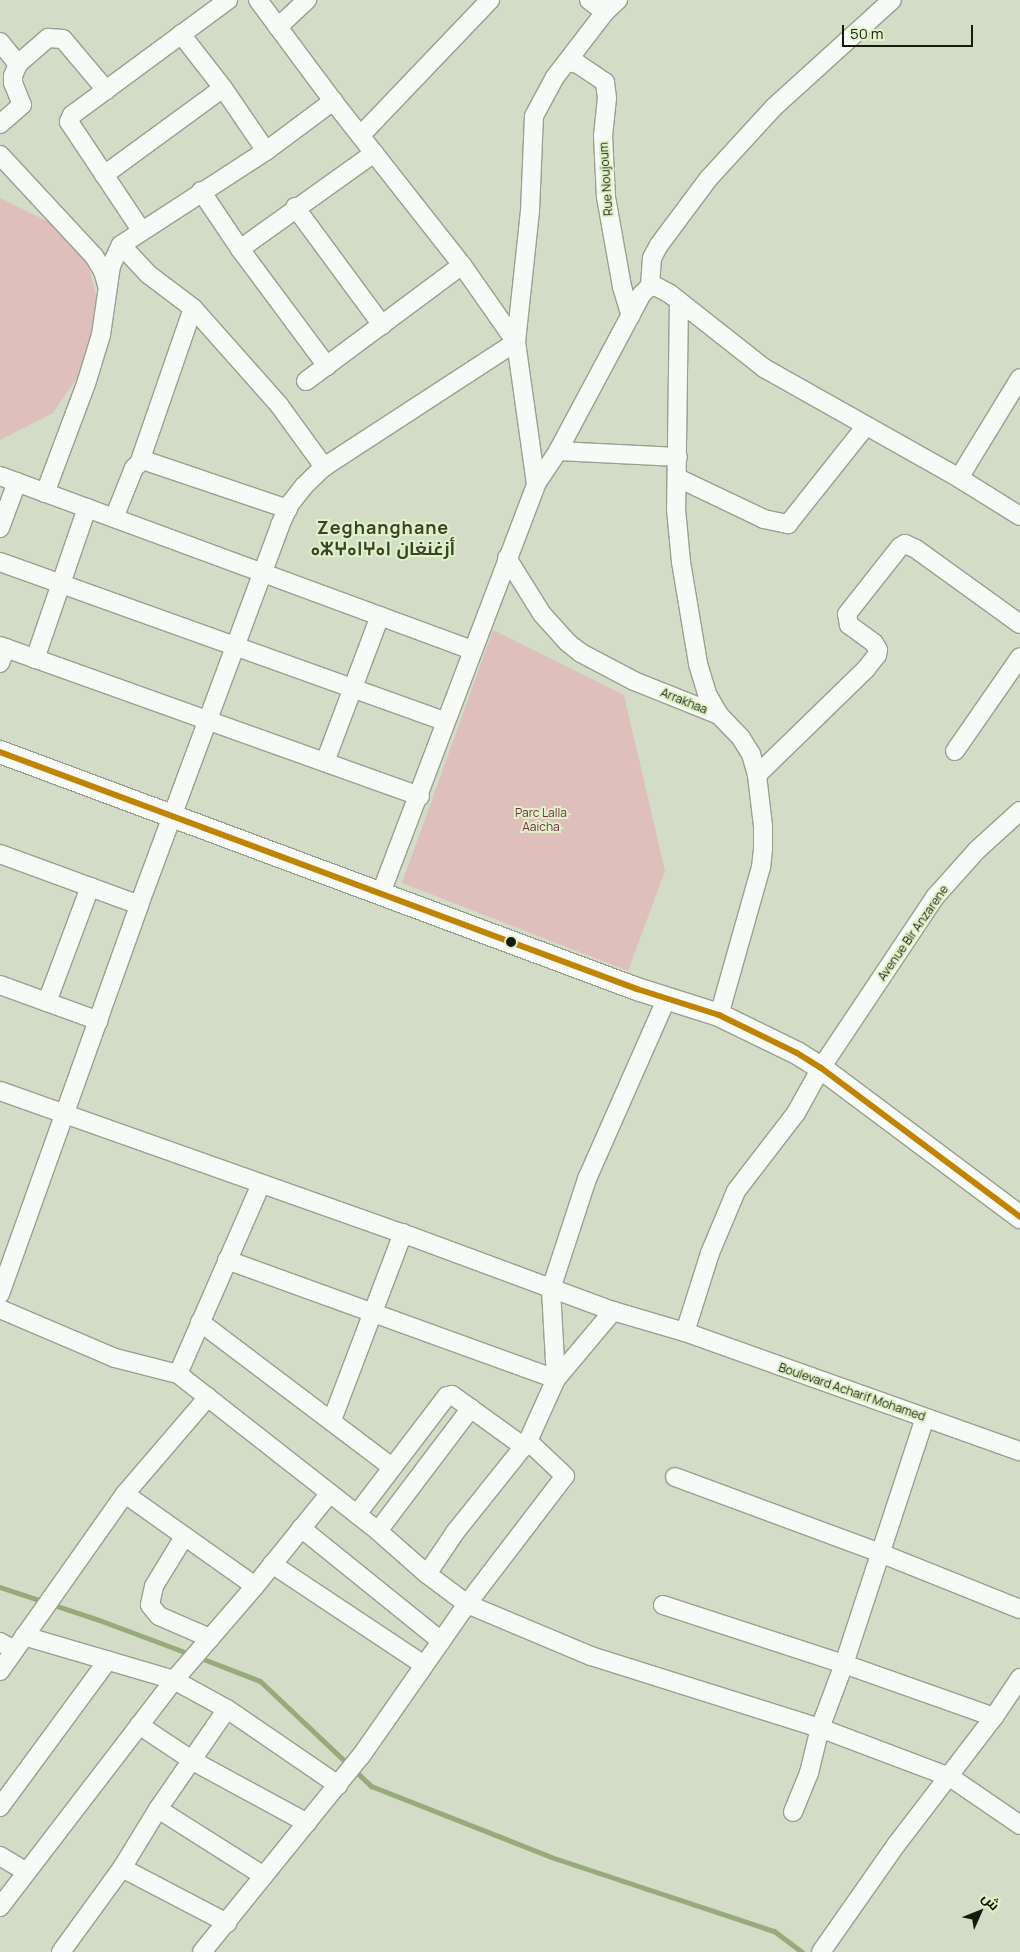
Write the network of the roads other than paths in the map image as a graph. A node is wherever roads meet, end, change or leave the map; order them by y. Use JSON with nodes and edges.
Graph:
{"nodes":[{"id":1,"x":228,"y":0,"type":"edge"},
{"id":2,"x":258,"y":0,"type":"edge"},
{"id":3,"x":307,"y":0,"type":"edge"},
{"id":4,"x":490,"y":0,"type":"edge"},
{"id":5,"x":590,"y":0,"type":"edge"},
{"id":6,"x":618,"y":0,"type":"edge"},
{"id":7,"x":892,"y":0,"type":"edge"},
{"id":8,"x":605,"y":12,"type":"junction"},
{"id":9,"x":278,"y":27,"type":"junction"},
{"id":10,"x":181,"y":34,"type":"junction"},
{"id":11,"x":0,"y":42,"type":"edge"},
{"id":12,"x":568,"y":62,"type":"junction"},
{"id":13,"x":18,"y":64,"type":"junction"},
{"id":14,"x":223,"y":88,"type":"junction"},
{"id":15,"x":106,"y":90,"type":"junction"},
{"id":16,"x":333,"y":101,"type":"junction"},
{"id":17,"x":0,"y":124,"type":"edge"},
{"id":18,"x":361,"y":135,"type":"junction"},
{"id":19,"x":266,"y":151,"type":"junction"},
{"id":20,"x":374,"y":153,"type":"junction"},
{"id":21,"x":0,"y":155,"type":"edge"},
{"id":22,"x":104,"y":175,"type":"junction"},
{"id":23,"x":201,"y":191,"type":"junction"},
{"id":24,"x":296,"y":207,"type":"junction"},
{"id":25,"x":141,"y":230,"type":"junction"},
{"id":26,"x":121,"y":245,"type":"junction"},
{"id":27,"x":240,"y":249,"type":"junction"},
{"id":28,"x":462,"y":265,"type":"junction"},
{"id":29,"x":107,"y":285,"type":"junction"},
{"id":30,"x":650,"y":286,"type":"junction"},
{"id":31,"x":679,"y":301,"type":"junction"},
{"id":32,"x":194,"y":308,"type":"junction"},
{"id":33,"x":631,"y":316,"type":"junction"},
{"id":34,"x":382,"y":325,"type":"junction"},
{"id":35,"x":516,"y":342,"type":"junction"},
{"id":36,"x":327,"y":366,"type":"junction"},
{"id":37,"x":1020,"y":378,"type":"edge"},
{"id":38,"x":306,"y":381,"type":"dead end"},
{"id":39,"x":866,"y":426,"type":"junction"},
{"id":40,"x":558,"y":451,"type":"junction"},
{"id":41,"x":678,"y":456,"type":"junction"},
{"id":42,"x":140,"y":461,"type":"junction"},
{"id":43,"x":324,"y":468,"type":"junction"},
{"id":44,"x":0,"y":476,"type":"edge"},
{"id":45,"x":678,"y":478,"type":"junction"},
{"id":46,"x":959,"y":478,"type":"junction"},
{"id":47,"x":17,"y":482,"type":"junction"},
{"id":48,"x":536,"y":484,"type":"junction"},
{"id":49,"x":45,"y":493,"type":"junction"},
{"id":50,"x":87,"y":508,"type":"junction"},
{"id":51,"x":288,"y":509,"type":"junction"},
{"id":52,"x":1020,"y":516,"type":"edge"},
{"id":53,"x":114,"y":518,"type":"junction"},
{"id":54,"x":0,"y":528,"type":"edge"},
{"id":55,"x":507,"y":558,"type":"junction"},
{"id":56,"x":0,"y":562,"type":"edge"},
{"id":57,"x":262,"y":573,"type":"junction"},
{"id":58,"x":62,"y":584,"type":"junction"},
{"id":59,"x":380,"y":616,"type":"junction"},
{"id":60,"x":1020,"y":624,"type":"edge"},
{"id":61,"x":236,"y":646,"type":"junction"},
{"id":62,"x":472,"y":650,"type":"junction"},
{"id":63,"x":2,"y":652,"type":"edge"},
{"id":64,"x":1020,"y":657,"type":"edge"},
{"id":65,"x":35,"y":659,"type":"junction"},
{"id":66,"x":353,"y":688,"type":"junction"},
{"id":67,"x":719,"y":715,"type":"junction"},
{"id":68,"x":209,"y":720,"type":"junction"},
{"id":69,"x":445,"y":721,"type":"junction"},
{"id":70,"x":956,"y":751,"type":"dead end"},
{"id":71,"x":0,"y":752,"type":"edge"},
{"id":72,"x":325,"y":762,"type":"junction"},
{"id":73,"x":757,"y":774,"type":"junction"},
{"id":74,"x":420,"y":796,"type":"junction"},
{"id":75,"x":1020,"y":811,"type":"edge"},
{"id":76,"x":174,"y":817,"type":"junction"},
{"id":77,"x":0,"y":854,"type":"edge"},
{"id":78,"x":90,"y":887,"type":"junction"},
{"id":79,"x":381,"y":894,"type":"junction"},
{"id":80,"x":139,"y":905,"type":"junction"},
{"id":81,"x":0,"y":985,"type":"edge"},
{"id":82,"x":667,"y":998,"type":"junction"},
{"id":83,"x":47,"y":1002,"type":"junction"},
{"id":84,"x":719,"y":1015,"type":"junction"},
{"id":85,"x":99,"y":1021,"type":"junction"},
{"id":86,"x":821,"y":1068,"type":"junction"},
{"id":87,"x":0,"y":1091,"type":"edge"},
{"id":88,"x":65,"y":1115,"type":"junction"},
{"id":89,"x":261,"y":1184,"type":"junction"},
{"id":90,"x":1020,"y":1217,"type":"edge"},
{"id":91,"x":403,"y":1233,"type":"junction"},
{"id":92,"x":227,"y":1260,"type":"junction"},
{"id":93,"x":551,"y":1289,"type":"junction"},
{"id":94,"x":0,"y":1294,"type":"edge"},
{"id":95,"x":0,"y":1309,"type":"edge"},
{"id":96,"x":613,"y":1311,"type":"junction"},
{"id":97,"x":373,"y":1312,"type":"junction"},
{"id":98,"x":200,"y":1322,"type":"junction"},
{"id":99,"x":685,"y":1332,"type":"junction"},
{"id":100,"x":178,"y":1374,"type":"junction"},
{"id":101,"x":556,"y":1379,"type":"junction"},
{"id":102,"x":208,"y":1397,"type":"junction"},
{"id":103,"x":471,"y":1408,"type":"junction"},
{"id":104,"x":925,"y":1418,"type":"junction"},
{"id":105,"x":332,"y":1420,"type":"junction"},
{"id":106,"x":526,"y":1444,"type":"junction"},
{"id":107,"x":1020,"y":1450,"type":"edge"},
{"id":108,"x":392,"y":1467,"type":"junction"},
{"id":109,"x":675,"y":1477,"type":"dead end"},
{"id":110,"x":330,"y":1493,"type":"junction"},
{"id":111,"x":125,"y":1494,"type":"junction"},
{"id":112,"x":356,"y":1514,"type":"junction"},
{"id":113,"x":301,"y":1528,"type":"junction"},
{"id":114,"x":378,"y":1531,"type":"junction"},
{"id":115,"x":184,"y":1537,"type":"junction"},
{"id":116,"x":880,"y":1553,"type":"junction"},
{"id":117,"x":272,"y":1564,"type":"junction"},
{"id":118,"x":427,"y":1574,"type":"junction"},
{"id":119,"x":254,"y":1586,"type":"junction"},
{"id":120,"x":467,"y":1604,"type":"junction"},
{"id":121,"x":663,"y":1605,"type":"dead end"},
{"id":122,"x":1020,"y":1610,"type":"edge"},
{"id":123,"x":440,"y":1642,"type":"junction"},
{"id":124,"x":13,"y":1643,"type":"edge"},
{"id":125,"x":206,"y":1643,"type":"junction"},
{"id":126,"x":108,"y":1660,"type":"junction"},
{"id":127,"x":844,"y":1664,"type":"junction"},
{"id":128,"x":424,"y":1665,"type":"junction"},
{"id":129,"x":0,"y":1671,"type":"edge"},
{"id":130,"x":176,"y":1677,"type":"junction"},
{"id":131,"x":1020,"y":1678,"type":"edge"},
{"id":132,"x":227,"y":1709,"type":"junction"},
{"id":133,"x":994,"y":1717,"type":"junction"},
{"id":134,"x":139,"y":1725,"type":"junction"},
{"id":135,"x":820,"y":1728,"type":"junction"},
{"id":136,"x":192,"y":1761,"type":"junction"},
{"id":137,"x":950,"y":1777,"type":"junction"},
{"id":138,"x":338,"y":1784,"type":"junction"},
{"id":139,"x":0,"y":1807,"type":"edge"},
{"id":140,"x":158,"y":1809,"type":"junction"},
{"id":141,"x":793,"y":1812,"type":"dead end"},
{"id":142,"x":307,"y":1823,"type":"junction"},
{"id":143,"x":1020,"y":1826,"type":"edge"},
{"id":144,"x":0,"y":1856,"type":"edge"},
{"id":145,"x":122,"y":1868,"type":"junction"},
{"id":146,"x":26,"y":1872,"type":"junction"},
{"id":147,"x":264,"y":1876,"type":"junction"},
{"id":148,"x":0,"y":1907,"type":"edge"},
{"id":149,"x":227,"y":1923,"type":"junction"},
{"id":150,"x":822,"y":1949,"type":"edge"},
{"id":151,"x":61,"y":1952,"type":"edge"},
{"id":152,"x":202,"y":1952,"type":"edge"}],
"edges":[{"from":1,"to":10,"type":"street"},
{"from":2,"to":9,"type":"street"},
{"from":3,"to":9,"type":"street"},
{"from":4,"to":18,"type":"street"},
{"from":5,"to":8,"type":"street"},
{"from":6,"to":8,"type":"street"},
{"from":7,"to":30,"type":"street"},
{"from":8,"to":12,"type":"street"},
{"from":9,"to":16,"type":"street"},
{"from":10,"to":14,"type":"street"},
{"from":10,"to":15,"type":"street"},
{"from":11,"to":13,"type":"street"},
{"from":12,"to":33,"type":"street","name":"Rue Noujoum"},
{"from":12,"to":35,"type":"street"},
{"from":13,"to":15,"type":"street"},
{"from":13,"to":17,"type":"street"},
{"from":14,"to":19,"type":"street"},
{"from":14,"to":22,"type":"street"},
{"from":15,"to":22,"type":"street"},
{"from":16,"to":18,"type":"street"},
{"from":16,"to":19,"type":"street"},
{"from":18,"to":20,"type":"street"},
{"from":19,"to":23,"type":"street"},
{"from":20,"to":24,"type":"street"},
{"from":20,"to":28,"type":"street"},
{"from":21,"to":29,"type":"street"},
{"from":22,"to":25,"type":"street"},
{"from":23,"to":25,"type":"street"},
{"from":23,"to":27,"type":"street"},
{"from":24,"to":27,"type":"street"},
{"from":24,"to":34,"type":"street"},
{"from":25,"to":26,"type":"street"},
{"from":26,"to":29,"type":"street"},
{"from":26,"to":32,"type":"street"},
{"from":27,"to":36,"type":"street"},
{"from":28,"to":34,"type":"street"},
{"from":28,"to":35,"type":"street"},
{"from":29,"to":49,"type":"street"},
{"from":30,"to":31,"type":"street"},
{"from":30,"to":33,"type":"street"},
{"from":31,"to":39,"type":"street"},
{"from":31,"to":41,"type":"street"},
{"from":32,"to":42,"type":"street"},
{"from":32,"to":43,"type":"street"},
{"from":33,"to":40,"type":"street"},
{"from":34,"to":36,"type":"street"},
{"from":35,"to":43,"type":"street"},
{"from":35,"to":48,"type":"street"},
{"from":36,"to":38,"type":"street"},
{"from":37,"to":46,"type":"street"},
{"from":39,"to":45,"type":"street"},
{"from":39,"to":46,"type":"street"},
{"from":40,"to":41,"type":"street"},
{"from":40,"to":48,"type":"street"},
{"from":41,"to":45,"type":"street"},
{"from":42,"to":51,"type":"street"},
{"from":42,"to":53,"type":"street"},
{"from":43,"to":51,"type":"street"},
{"from":44,"to":47,"type":"street"},
{"from":45,"to":67,"type":"street"},
{"from":46,"to":52,"type":"street"},
{"from":47,"to":49,"type":"street"},
{"from":47,"to":54,"type":"street"},
{"from":48,"to":55,"type":"street"},
{"from":49,"to":50,"type":"street"},
{"from":50,"to":53,"type":"street"},
{"from":50,"to":58,"type":"street"},
{"from":51,"to":57,"type":"street"},
{"from":53,"to":57,"type":"street"},
{"from":55,"to":62,"type":"street"},
{"from":55,"to":67,"type":"street","name":"Arrakhaa"},
{"from":56,"to":58,"type":"street"},
{"from":57,"to":59,"type":"street"},
{"from":57,"to":61,"type":"street"},
{"from":58,"to":61,"type":"street"},
{"from":58,"to":65,"type":"street"},
{"from":59,"to":62,"type":"street"},
{"from":59,"to":66,"type":"street"},
{"from":60,"to":73,"type":"street"},
{"from":61,"to":66,"type":"street"},
{"from":61,"to":68,"type":"street"},
{"from":62,"to":69,"type":"street"},
{"from":63,"to":65,"type":"street"},
{"from":64,"to":70,"type":"street"},
{"from":65,"to":68,"type":"street"},
{"from":66,"to":69,"type":"street"},
{"from":66,"to":72,"type":"street"},
{"from":67,"to":73,"type":"street","name":"Arrakhaa"},
{"from":68,"to":72,"type":"street"},
{"from":68,"to":76,"type":"street"},
{"from":69,"to":74,"type":"street"},
{"from":71,"to":76,"type":"main road"},
{"from":72,"to":74,"type":"street"},
{"from":73,"to":84,"type":"street","name":"Arrakhaa"},
{"from":74,"to":79,"type":"street"},
{"from":75,"to":86,"type":"street","name":"Avenue Bir Anzarene"},
{"from":76,"to":79,"type":"main road"},
{"from":76,"to":80,"type":"street"},
{"from":77,"to":78,"type":"street"},
{"from":78,"to":80,"type":"street"},
{"from":78,"to":83,"type":"street"},
{"from":79,"to":82,"type":"main road"},
{"from":80,"to":85,"type":"street"},
{"from":81,"to":83,"type":"street"},
{"from":82,"to":84,"type":"main road"},
{"from":82,"to":93,"type":"street"},
{"from":83,"to":85,"type":"street"},
{"from":84,"to":86,"type":"main road"},
{"from":85,"to":88,"type":"street"},
{"from":86,"to":90,"type":"main road"},
{"from":86,"to":99,"type":"street","name":"Avenue Bir Anzarene"},
{"from":87,"to":88,"type":"street","name":"Boulevard Acharif Mohamed"},
{"from":88,"to":89,"type":"street","name":"Boulevard Acharif Mohamed"},
{"from":88,"to":94,"type":"street"},
{"from":89,"to":91,"type":"street","name":"Boulevard Acharif Mohamed"},
{"from":89,"to":92,"type":"street"},
{"from":91,"to":93,"type":"street","name":"Boulevard Acharif Mohamed"},
{"from":91,"to":97,"type":"street"},
{"from":92,"to":97,"type":"street"},
{"from":92,"to":98,"type":"street"},
{"from":93,"to":96,"type":"street","name":"Boulevard Acharif Mohamed"},
{"from":93,"to":101,"type":"street"},
{"from":95,"to":100,"type":"street"},
{"from":96,"to":99,"type":"street","name":"Boulevard Acharif Mohamed"},
{"from":96,"to":101,"type":"street"},
{"from":97,"to":101,"type":"street"},
{"from":97,"to":105,"type":"street"},
{"from":98,"to":100,"type":"street"},
{"from":98,"to":105,"type":"street"},
{"from":99,"to":104,"type":"street","name":"Boulevard Acharif Mohamed"},
{"from":100,"to":102,"type":"street"},
{"from":101,"to":106,"type":"street"},
{"from":102,"to":110,"type":"street"},
{"from":102,"to":111,"type":"street"},
{"from":103,"to":106,"type":"street"},
{"from":103,"to":108,"type":"street"},
{"from":103,"to":114,"type":"street"},
{"from":104,"to":107,"type":"street","name":"Boulevard Acharif Mohamed"},
{"from":104,"to":116,"type":"street"},
{"from":105,"to":108,"type":"street"},
{"from":106,"to":118,"type":"street"},
{"from":106,"to":120,"type":"street"},
{"from":108,"to":112,"type":"street"},
{"from":109,"to":116,"type":"street"},
{"from":110,"to":112,"type":"street"},
{"from":110,"to":113,"type":"street"},
{"from":111,"to":115,"type":"street"},
{"from":111,"to":124,"type":"street"},
{"from":112,"to":114,"type":"street"},
{"from":113,"to":117,"type":"street"},
{"from":113,"to":123,"type":"street"},
{"from":114,"to":118,"type":"street"},
{"from":115,"to":119,"type":"street"},
{"from":115,"to":125,"type":"street"},
{"from":116,"to":122,"type":"street"},
{"from":116,"to":127,"type":"street"},
{"from":117,"to":119,"type":"street"},
{"from":117,"to":128,"type":"street"},
{"from":118,"to":120,"type":"street"},
{"from":119,"to":125,"type":"street"},
{"from":120,"to":123,"type":"street"},
{"from":120,"to":135,"type":"street"},
{"from":121,"to":127,"type":"street"},
{"from":123,"to":128,"type":"street"},
{"from":124,"to":126,"type":"street"},
{"from":124,"to":129,"type":"street"},
{"from":125,"to":130,"type":"street"},
{"from":126,"to":130,"type":"street"},
{"from":126,"to":139,"type":"street"},
{"from":127,"to":133,"type":"street"},
{"from":127,"to":135,"type":"street"},
{"from":128,"to":138,"type":"street"},
{"from":130,"to":132,"type":"street"},
{"from":130,"to":134,"type":"street"},
{"from":131,"to":133,"type":"street"},
{"from":132,"to":136,"type":"street"},
{"from":132,"to":138,"type":"street"},
{"from":133,"to":137,"type":"street"},
{"from":134,"to":136,"type":"street"},
{"from":134,"to":146,"type":"street"},
{"from":135,"to":137,"type":"street"},
{"from":135,"to":141,"type":"street"},
{"from":136,"to":140,"type":"street"},
{"from":136,"to":142,"type":"street"},
{"from":137,"to":143,"type":"street"},
{"from":137,"to":150,"type":"street"},
{"from":138,"to":142,"type":"street"},
{"from":140,"to":145,"type":"street"},
{"from":140,"to":147,"type":"street"},
{"from":142,"to":147,"type":"street"},
{"from":144,"to":146,"type":"street"},
{"from":145,"to":149,"type":"street"},
{"from":145,"to":151,"type":"street"},
{"from":146,"to":148,"type":"street"},
{"from":147,"to":149,"type":"street"},
{"from":149,"to":152,"type":"street"}]}
